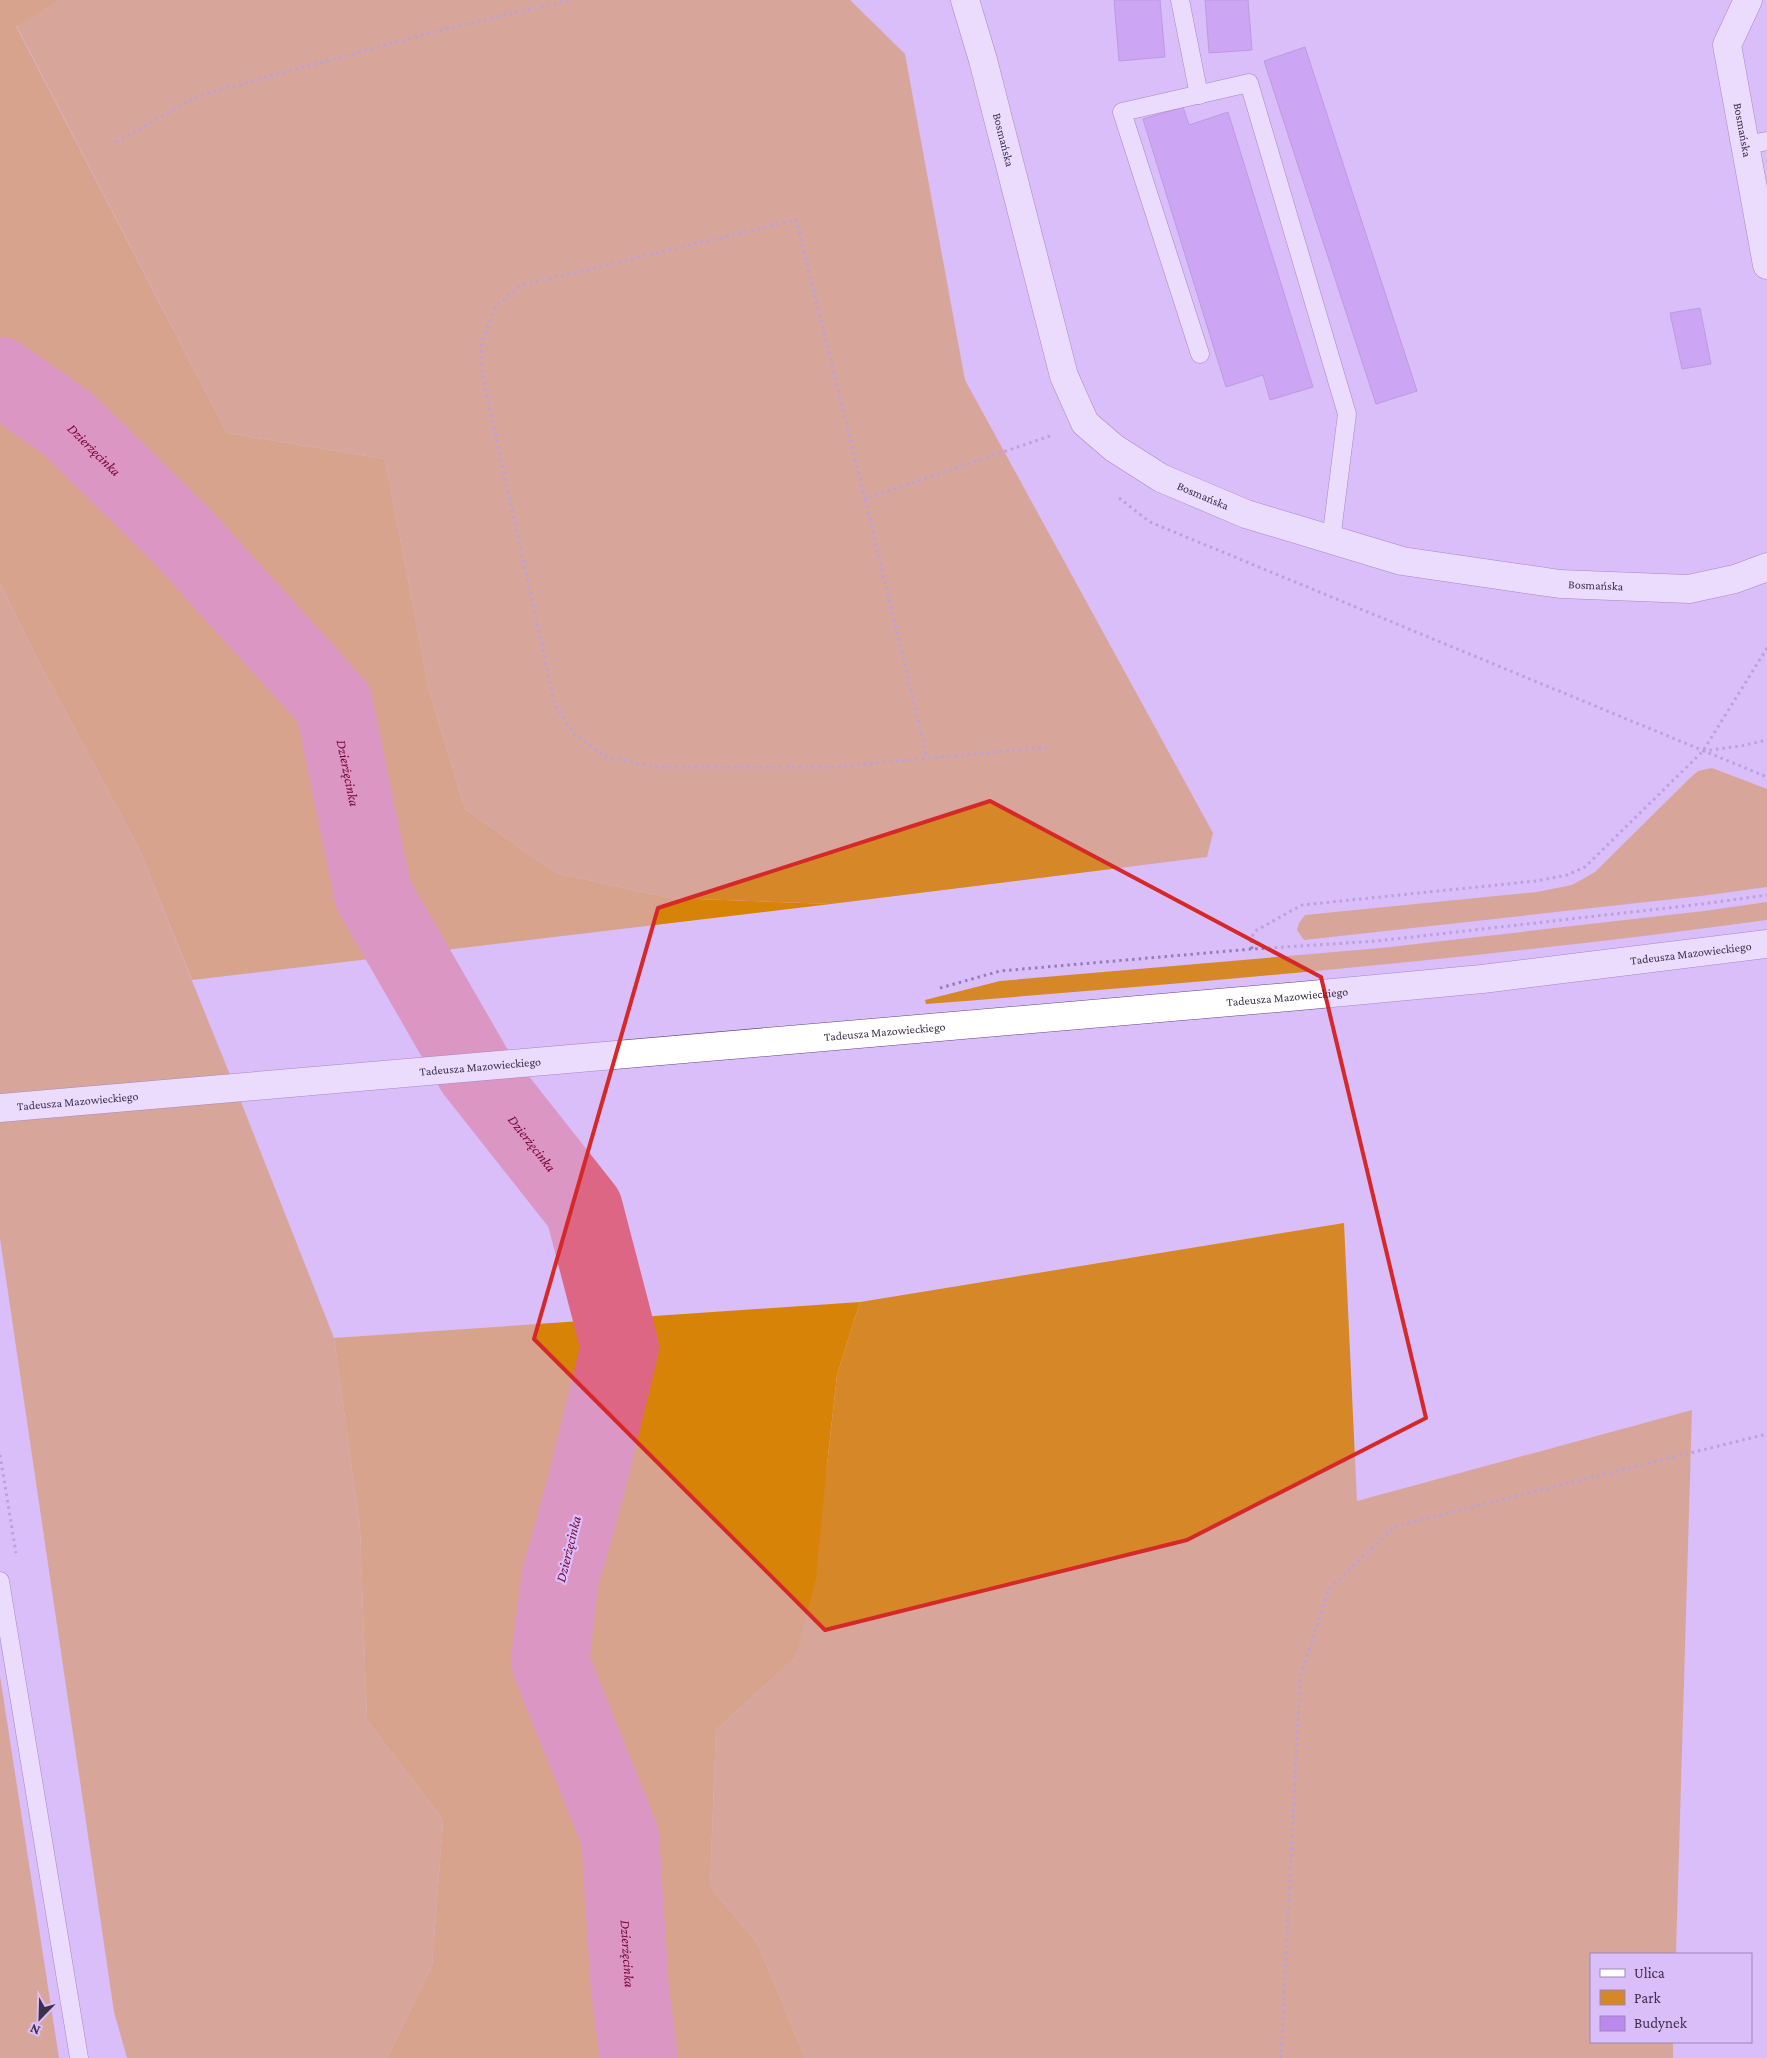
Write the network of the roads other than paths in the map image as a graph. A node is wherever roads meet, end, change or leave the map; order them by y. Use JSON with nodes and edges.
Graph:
{"nodes":[{"id":1,"x":965,"y":0,"type":"edge"},
{"id":2,"x":1180,"y":0,"type":"edge"},
{"id":3,"x":1748,"y":0,"type":"edge"},
{"id":4,"x":1198,"y":95,"type":"junction"},
{"id":5,"x":1756,"y":143,"type":"edge"},
{"id":6,"x":1767,"y":264,"type":"edge"},
{"id":7,"x":1200,"y":354,"type":"dead end"},
{"id":8,"x":1331,"y":540,"type":"junction"},
{"id":9,"x":1767,"y":567,"type":"edge"},
{"id":10,"x":1767,"y":944,"type":"edge"},
{"id":11,"x":0,"y":1108,"type":"edge"},
{"id":12,"x":0,"y":1581,"type":"edge"},
{"id":13,"x":79,"y":2058,"type":"edge"}],
"edges":[{"from":1,"to":8,"type":"main road","name":"Bosmańska"},
{"from":2,"to":4,"type":"lane"},
{"from":3,"to":5,"type":"main road","name":"Bosmańska"},
{"from":4,"to":7,"type":"lane"},
{"from":4,"to":8,"type":"lane"},
{"from":5,"to":6,"type":"main road","name":"Bosmańska"},
{"from":8,"to":9,"type":"main road","name":"Bosmańska"},
{"from":10,"to":11,"type":"main road","name":"Tadeusza Mazowieckiego"},
{"from":12,"to":13,"type":"lane"}]}
